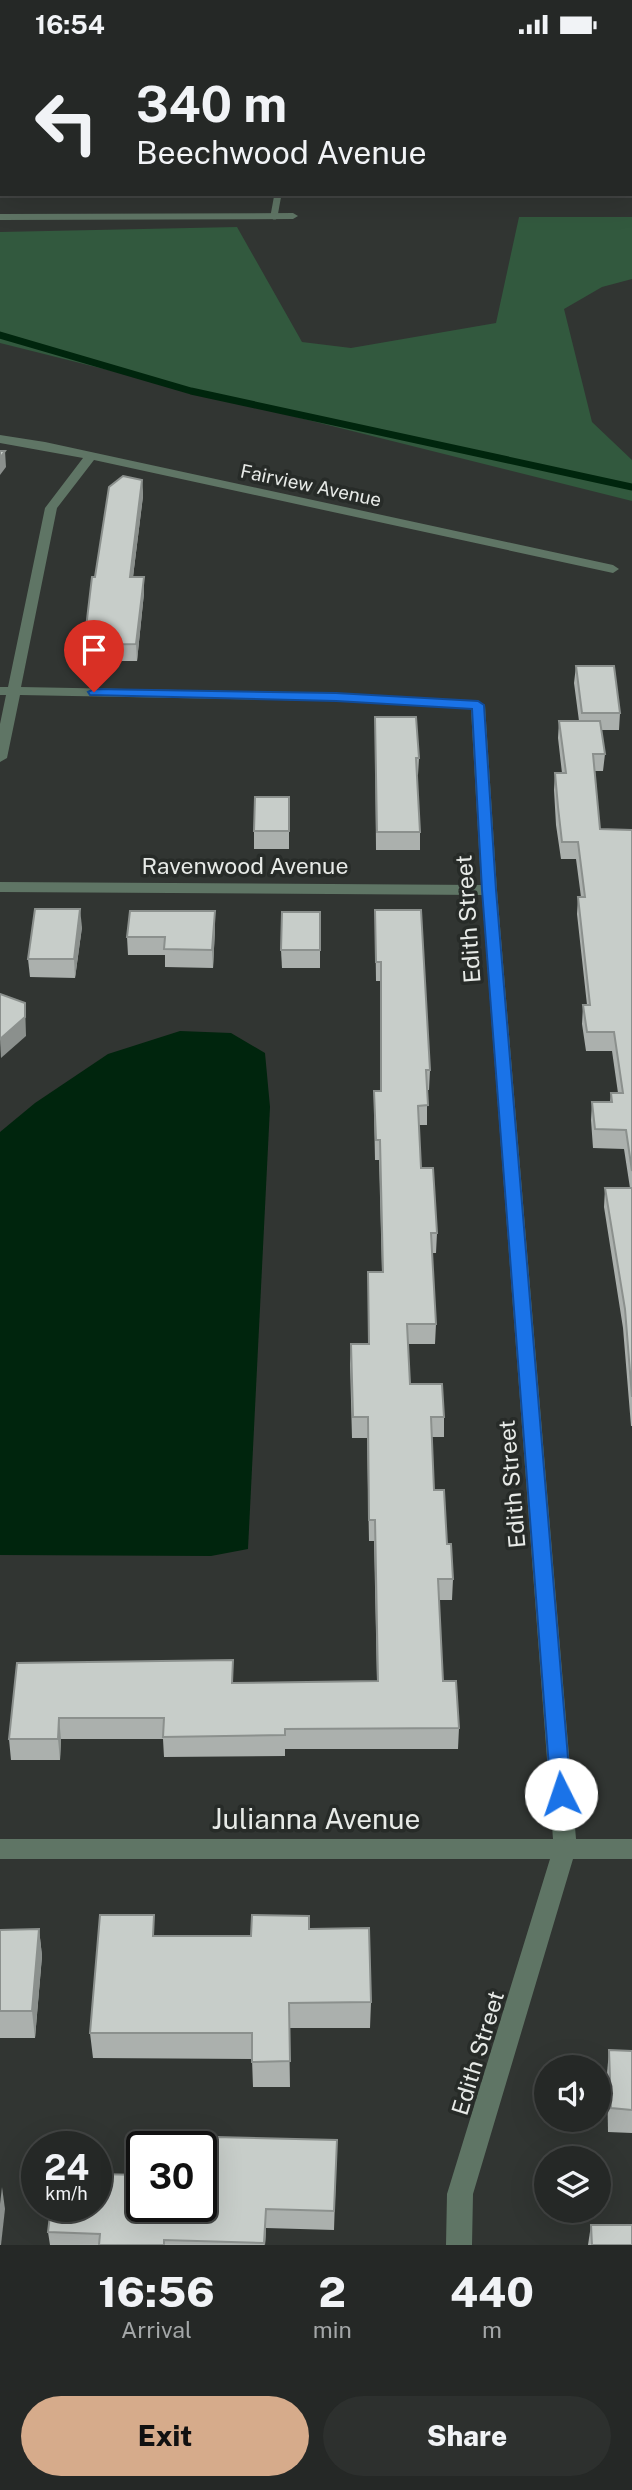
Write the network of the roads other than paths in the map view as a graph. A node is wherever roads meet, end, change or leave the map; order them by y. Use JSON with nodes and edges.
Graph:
{"nodes":[{"id":1,"x":278,"y":196,"type":"edge"},
{"id":2,"x":274,"y":216,"type":"junction"},
{"id":3,"x":293,"y":216,"type":"dead end"},
{"id":4,"x":0,"y":217,"type":"edge"},
{"id":5,"x":0,"y":439,"type":"edge"},
{"id":6,"x":90,"y":457,"type":"junction"},
{"id":7,"x":614,"y":569,"type":"dead end"},
{"id":8,"x":7,"y":691,"type":"edge"},
{"id":9,"x":0,"y":758,"type":"edge"},
{"id":10,"x":0,"y":887,"type":"edge"},
{"id":11,"x":489,"y":890,"type":"junction"},
{"id":12,"x":565,"y":1848,"type":"junction"},
{"id":13,"x":0,"y":1849,"type":"edge"},
{"id":14,"x":632,"y":1849,"type":"edge"},
{"id":15,"x":459,"y":2245,"type":"edge"}],
"edges":[{"from":1,"to":2,"type":"lane"},
{"from":2,"to":3,"type":"street"},
{"from":2,"to":4,"type":"street"},
{"from":5,"to":6,"type":"street","name":"Fairview Avenue"},
{"from":6,"to":7,"type":"street","name":"Fairview Avenue"},
{"from":6,"to":8,"type":"street"},
{"from":8,"to":9,"type":"street"},
{"from":8,"to":11,"type":"street","name":"Edith Street"},
{"from":10,"to":11,"type":"street","name":"Ravenwood Avenue"},
{"from":11,"to":12,"type":"street","name":"Edith Street"},
{"from":12,"to":13,"type":"street","name":"Julianna Avenue"},
{"from":12,"to":14,"type":"street","name":"Julianna Avenue"},
{"from":12,"to":15,"type":"street","name":"Edith Street"}]}
